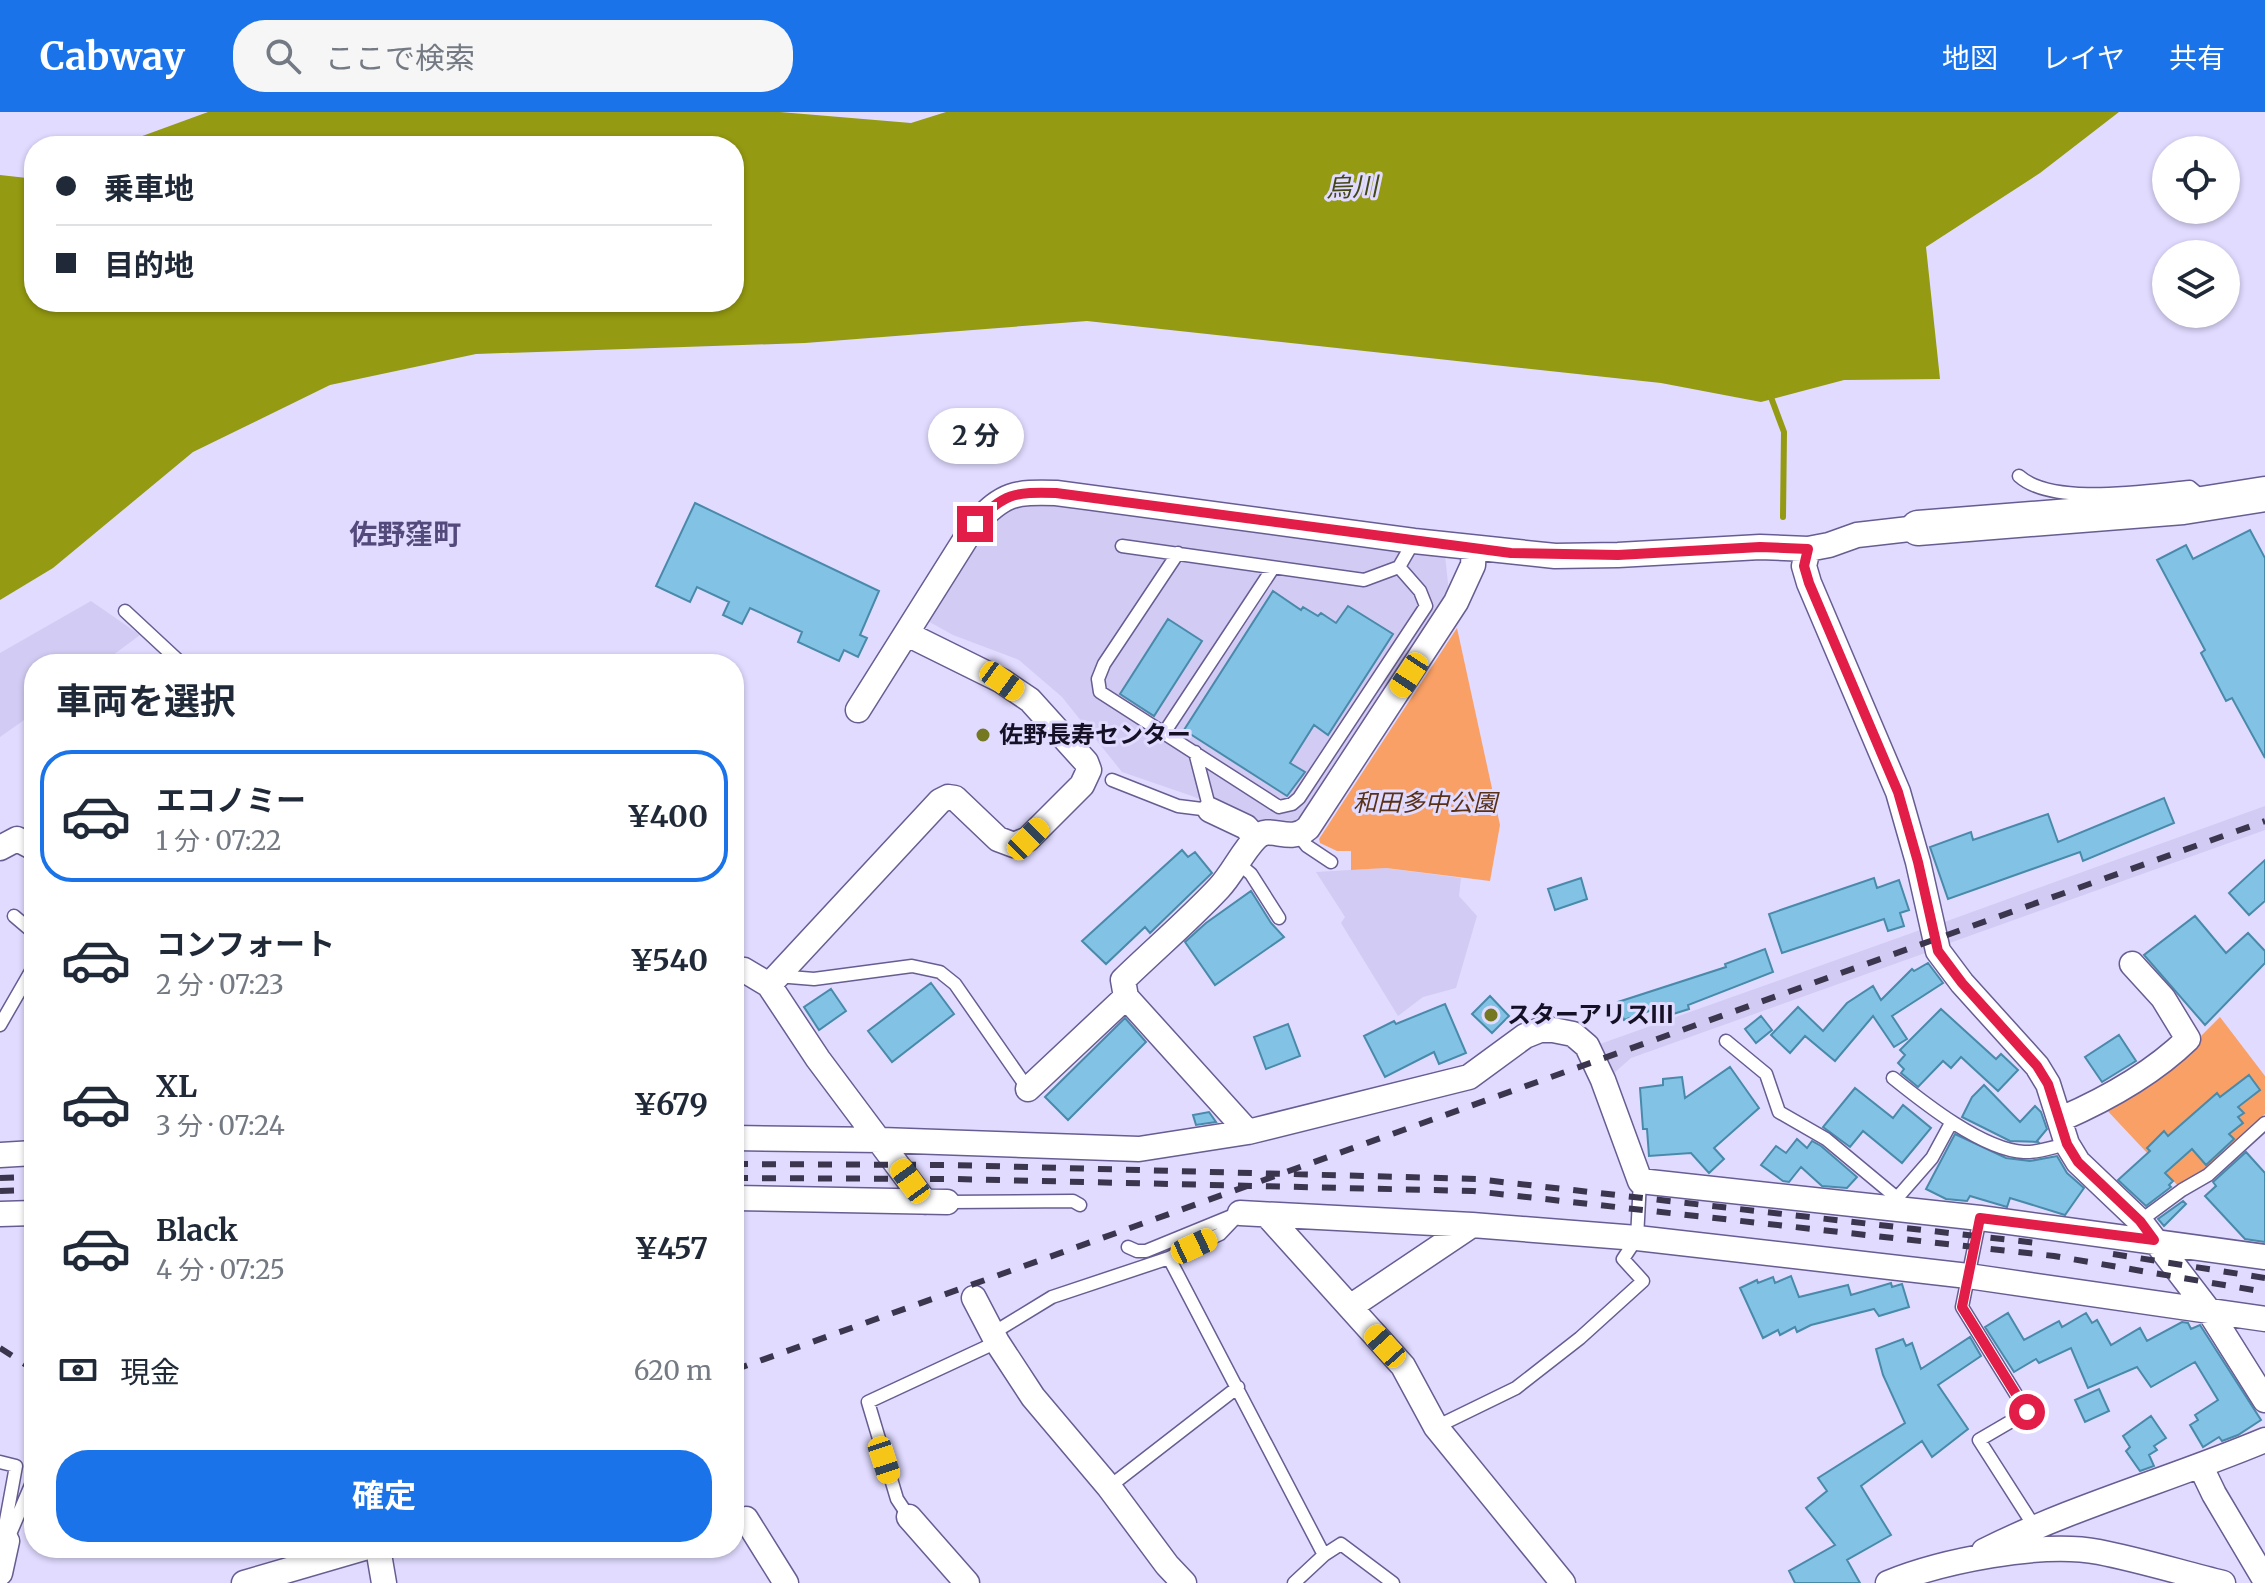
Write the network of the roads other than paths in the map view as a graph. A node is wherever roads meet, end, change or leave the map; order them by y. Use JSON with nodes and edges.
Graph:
{"nodes":[{"id":1,"x":2019,"y":476,"type":"dead end"},
{"id":2,"x":2265,"y":494,"type":"edge"},
{"id":3,"x":2208,"y":503,"type":"junction"},
{"id":4,"x":1918,"y":528,"type":"joint"},
{"id":5,"x":1414,"y":541,"type":"junction"},
{"id":6,"x":1122,"y":546,"type":"dead end"},
{"id":7,"x":1474,"y":548,"type":"junction"},
{"id":8,"x":1808,"y":549,"type":"junction"},
{"id":9,"x":1178,"y":553,"type":"junction"},
{"id":10,"x":1399,"y":567,"type":"junction"},
{"id":11,"x":1273,"y":568,"type":"junction"},
{"id":12,"x":125,"y":611,"type":"dead end"},
{"id":13,"x":907,"y":634,"type":"junction"},
{"id":14,"x":171,"y":654,"type":"edge"},
{"id":15,"x":858,"y":710,"type":"dead end"},
{"id":16,"x":1164,"y":733,"type":"junction"},
{"id":17,"x":1195,"y":752,"type":"junction"},
{"id":18,"x":1112,"y":780,"type":"dead end"},
{"id":19,"x":1210,"y":810,"type":"junction"},
{"id":20,"x":1299,"y":836,"type":"junction"},
{"id":21,"x":1256,"y":838,"type":"junction"},
{"id":22,"x":24,"y":843,"type":"edge"},
{"id":23,"x":0,"y":848,"type":"edge"},
{"id":24,"x":1331,"y":862,"type":"dead end"},
{"id":25,"x":1238,"y":863,"type":"junction"},
{"id":26,"x":14,"y":916,"type":"dead end"},
{"id":27,"x":1279,"y":918,"type":"dead end"},
{"id":28,"x":24,"y":924,"type":"edge"},
{"id":29,"x":2132,"y":964,"type":"dead end"},
{"id":30,"x":744,"y":970,"type":"edge"},
{"id":31,"x":773,"y":981,"type":"junction"},
{"id":32,"x":24,"y":983,"type":"edge"},
{"id":33,"x":1126,"y":997,"type":"junction"},
{"id":34,"x":0,"y":1025,"type":"edge"},
{"id":35,"x":1726,"y":1041,"type":"dead end"},
{"id":36,"x":1893,"y":1078,"type":"dead end"},
{"id":37,"x":1028,"y":1089,"type":"joint"},
{"id":38,"x":2061,"y":1119,"type":"junction"},
{"id":39,"x":1951,"y":1123,"type":"junction"},
{"id":40,"x":2265,"y":1123,"type":"edge"},
{"id":41,"x":1248,"y":1132,"type":"junction"},
{"id":42,"x":744,"y":1138,"type":"edge"},
{"id":43,"x":881,"y":1140,"type":"junction"},
{"id":44,"x":2067,"y":1144,"type":"junction"},
{"id":45,"x":24,"y":1154,"type":"edge"},
{"id":46,"x":0,"y":1155,"type":"edge"},
{"id":47,"x":1640,"y":1181,"type":"junction"},
{"id":48,"x":744,"y":1198,"type":"edge"},
{"id":49,"x":936,"y":1202,"type":"junction"},
{"id":50,"x":1896,"y":1204,"type":"junction"},
{"id":51,"x":1080,"y":1205,"type":"dead end"},
{"id":52,"x":24,"y":1213,"type":"edge"},
{"id":53,"x":1240,"y":1213,"type":"junction"},
{"id":54,"x":0,"y":1214,"type":"edge"},
{"id":55,"x":1267,"y":1215,"type":"junction"},
{"id":56,"x":1980,"y":1218,"type":"junction"},
{"id":57,"x":1472,"y":1225,"type":"junction"},
{"id":58,"x":2147,"y":1231,"type":"junction"},
{"id":59,"x":1637,"y":1238,"type":"junction"},
{"id":60,"x":1128,"y":1247,"type":"dead end"},
{"id":61,"x":2265,"y":1257,"type":"edge"},
{"id":62,"x":1169,"y":1258,"type":"junction"},
{"id":63,"x":1968,"y":1276,"type":"junction"},
{"id":64,"x":974,"y":1298,"type":"dead end"},
{"id":65,"x":1350,"y":1307,"type":"junction"},
{"id":66,"x":2209,"y":1311,"type":"junction"},
{"id":67,"x":2265,"y":1319,"type":"edge"},
{"id":68,"x":995,"y":1338,"type":"junction"},
{"id":69,"x":1238,"y":1387,"type":"junction"},
{"id":70,"x":2265,"y":1400,"type":"edge"},
{"id":71,"x":1436,"y":1427,"type":"junction"},
{"id":72,"x":2265,"y":1440,"type":"edge"},
{"id":73,"x":0,"y":1462,"type":"edge"},
{"id":74,"x":2201,"y":1467,"type":"junction"},
{"id":75,"x":1109,"y":1487,"type":"junction"},
{"id":76,"x":24,"y":1501,"type":"edge"},
{"id":77,"x":909,"y":1517,"type":"joint"},
{"id":78,"x":746,"y":1519,"type":"dead end"},
{"id":79,"x":2034,"y":1526,"type":"junction"},
{"id":80,"x":7,"y":1541,"type":"junction"},
{"id":81,"x":1324,"y":1555,"type":"junction"},
{"id":82,"x":330,"y":1558,"type":"edge"},
{"id":83,"x":380,"y":1558,"type":"edge"},
{"id":84,"x":1964,"y":1562,"type":"junction"},
{"id":85,"x":0,"y":1573,"type":"edge"},
{"id":86,"x":2265,"y":1580,"type":"edge"},
{"id":87,"x":244,"y":1583,"type":"edge"},
{"id":88,"x":384,"y":1583,"type":"edge"},
{"id":89,"x":786,"y":1583,"type":"edge"},
{"id":90,"x":967,"y":1583,"type":"edge"},
{"id":91,"x":1184,"y":1583,"type":"edge"},
{"id":92,"x":1294,"y":1583,"type":"edge"},
{"id":93,"x":1393,"y":1583,"type":"edge"},
{"id":94,"x":1563,"y":1583,"type":"edge"},
{"id":95,"x":1888,"y":1583,"type":"edge"},
{"id":96,"x":2223,"y":1583,"type":"edge"}],
"edges":[{"from":1,"to":3,"type":"lane"},
{"from":2,"to":3,"type":"street"},
{"from":3,"to":4,"type":"street"},
{"from":4,"to":8,"type":"street"},
{"from":5,"to":7,"type":"street"},
{"from":5,"to":10,"type":"lane"},
{"from":5,"to":13,"type":"street"},
{"from":6,"to":9,"type":"lane"},
{"from":7,"to":8,"type":"street"},
{"from":7,"to":20,"type":"street"},
{"from":8,"to":38,"type":"street"},
{"from":9,"to":11,"type":"lane"},
{"from":9,"to":16,"type":"lane"},
{"from":10,"to":11,"type":"lane"},
{"from":10,"to":17,"type":"lane"},
{"from":11,"to":16,"type":"lane"},
{"from":12,"to":14,"type":"lane"},
{"from":13,"to":15,"type":"street"},
{"from":13,"to":31,"type":"street"},
{"from":16,"to":17,"type":"lane"},
{"from":17,"to":19,"type":"lane"},
{"from":18,"to":19,"type":"lane"},
{"from":19,"to":21,"type":"street"},
{"from":20,"to":21,"type":"street"},
{"from":20,"to":24,"type":"lane"},
{"from":21,"to":25,"type":"street"},
{"from":22,"to":23,"type":"street"},
{"from":25,"to":27,"type":"lane"},
{"from":25,"to":33,"type":"street"},
{"from":26,"to":28,"type":"lane"},
{"from":29,"to":38,"type":"street"},
{"from":30,"to":31,"type":"street"},
{"from":31,"to":37,"type":"lane"},
{"from":31,"to":43,"type":"street"},
{"from":32,"to":34,"type":"lane"},
{"from":33,"to":37,"type":"street"},
{"from":33,"to":41,"type":"street"},
{"from":35,"to":50,"type":"lane"},
{"from":36,"to":39,"type":"lane"},
{"from":38,"to":44,"type":"street"},
{"from":39,"to":44,"type":"lane"},
{"from":39,"to":50,"type":"lane"},
{"from":40,"to":58,"type":"lane"},
{"from":41,"to":43,"type":"street"},
{"from":41,"to":47,"type":"street"},
{"from":42,"to":43,"type":"street"},
{"from":43,"to":49,"type":"street"},
{"from":44,"to":58,"type":"street"},
{"from":45,"to":46,"type":"street"},
{"from":47,"to":50,"type":"street"},
{"from":47,"to":59,"type":"lane"},
{"from":48,"to":49,"type":"street"},
{"from":49,"to":51,"type":"lane"},
{"from":50,"to":56,"type":"street"},
{"from":52,"to":54,"type":"street"},
{"from":53,"to":55,"type":"street"},
{"from":53,"to":60,"type":"lane"},
{"from":53,"to":62,"type":"lane"},
{"from":55,"to":57,"type":"street"},
{"from":55,"to":65,"type":"street"},
{"from":56,"to":58,"type":"street"},
{"from":56,"to":63,"type":"lane"},
{"from":57,"to":59,"type":"street"},
{"from":57,"to":65,"type":"street"},
{"from":58,"to":61,"type":"street"},
{"from":58,"to":66,"type":"street"},
{"from":59,"to":63,"type":"street"},
{"from":59,"to":71,"type":"lane"},
{"from":62,"to":68,"type":"lane"},
{"from":62,"to":69,"type":"lane"},
{"from":63,"to":66,"type":"street"},
{"from":63,"to":79,"type":"lane"},
{"from":64,"to":68,"type":"street"},
{"from":65,"to":71,"type":"street"},
{"from":66,"to":67,"type":"street"},
{"from":66,"to":70,"type":"street"},
{"from":68,"to":75,"type":"street"},
{"from":68,"to":77,"type":"lane"},
{"from":69,"to":75,"type":"lane"},
{"from":69,"to":81,"type":"lane"},
{"from":71,"to":94,"type":"street"},
{"from":72,"to":74,"type":"street"},
{"from":73,"to":80,"type":"lane"},
{"from":74,"to":79,"type":"street"},
{"from":74,"to":86,"type":"street"},
{"from":75,"to":91,"type":"street"},
{"from":76,"to":80,"type":"lane"},
{"from":77,"to":90,"type":"street"},
{"from":78,"to":89,"type":"street"},
{"from":79,"to":84,"type":"street"},
{"from":80,"to":85,"type":"street"},
{"from":81,"to":92,"type":"lane"},
{"from":81,"to":93,"type":"lane"},
{"from":82,"to":87,"type":"street"},
{"from":83,"to":88,"type":"street"},
{"from":84,"to":95,"type":"street"},
{"from":84,"to":96,"type":"street"}]}
